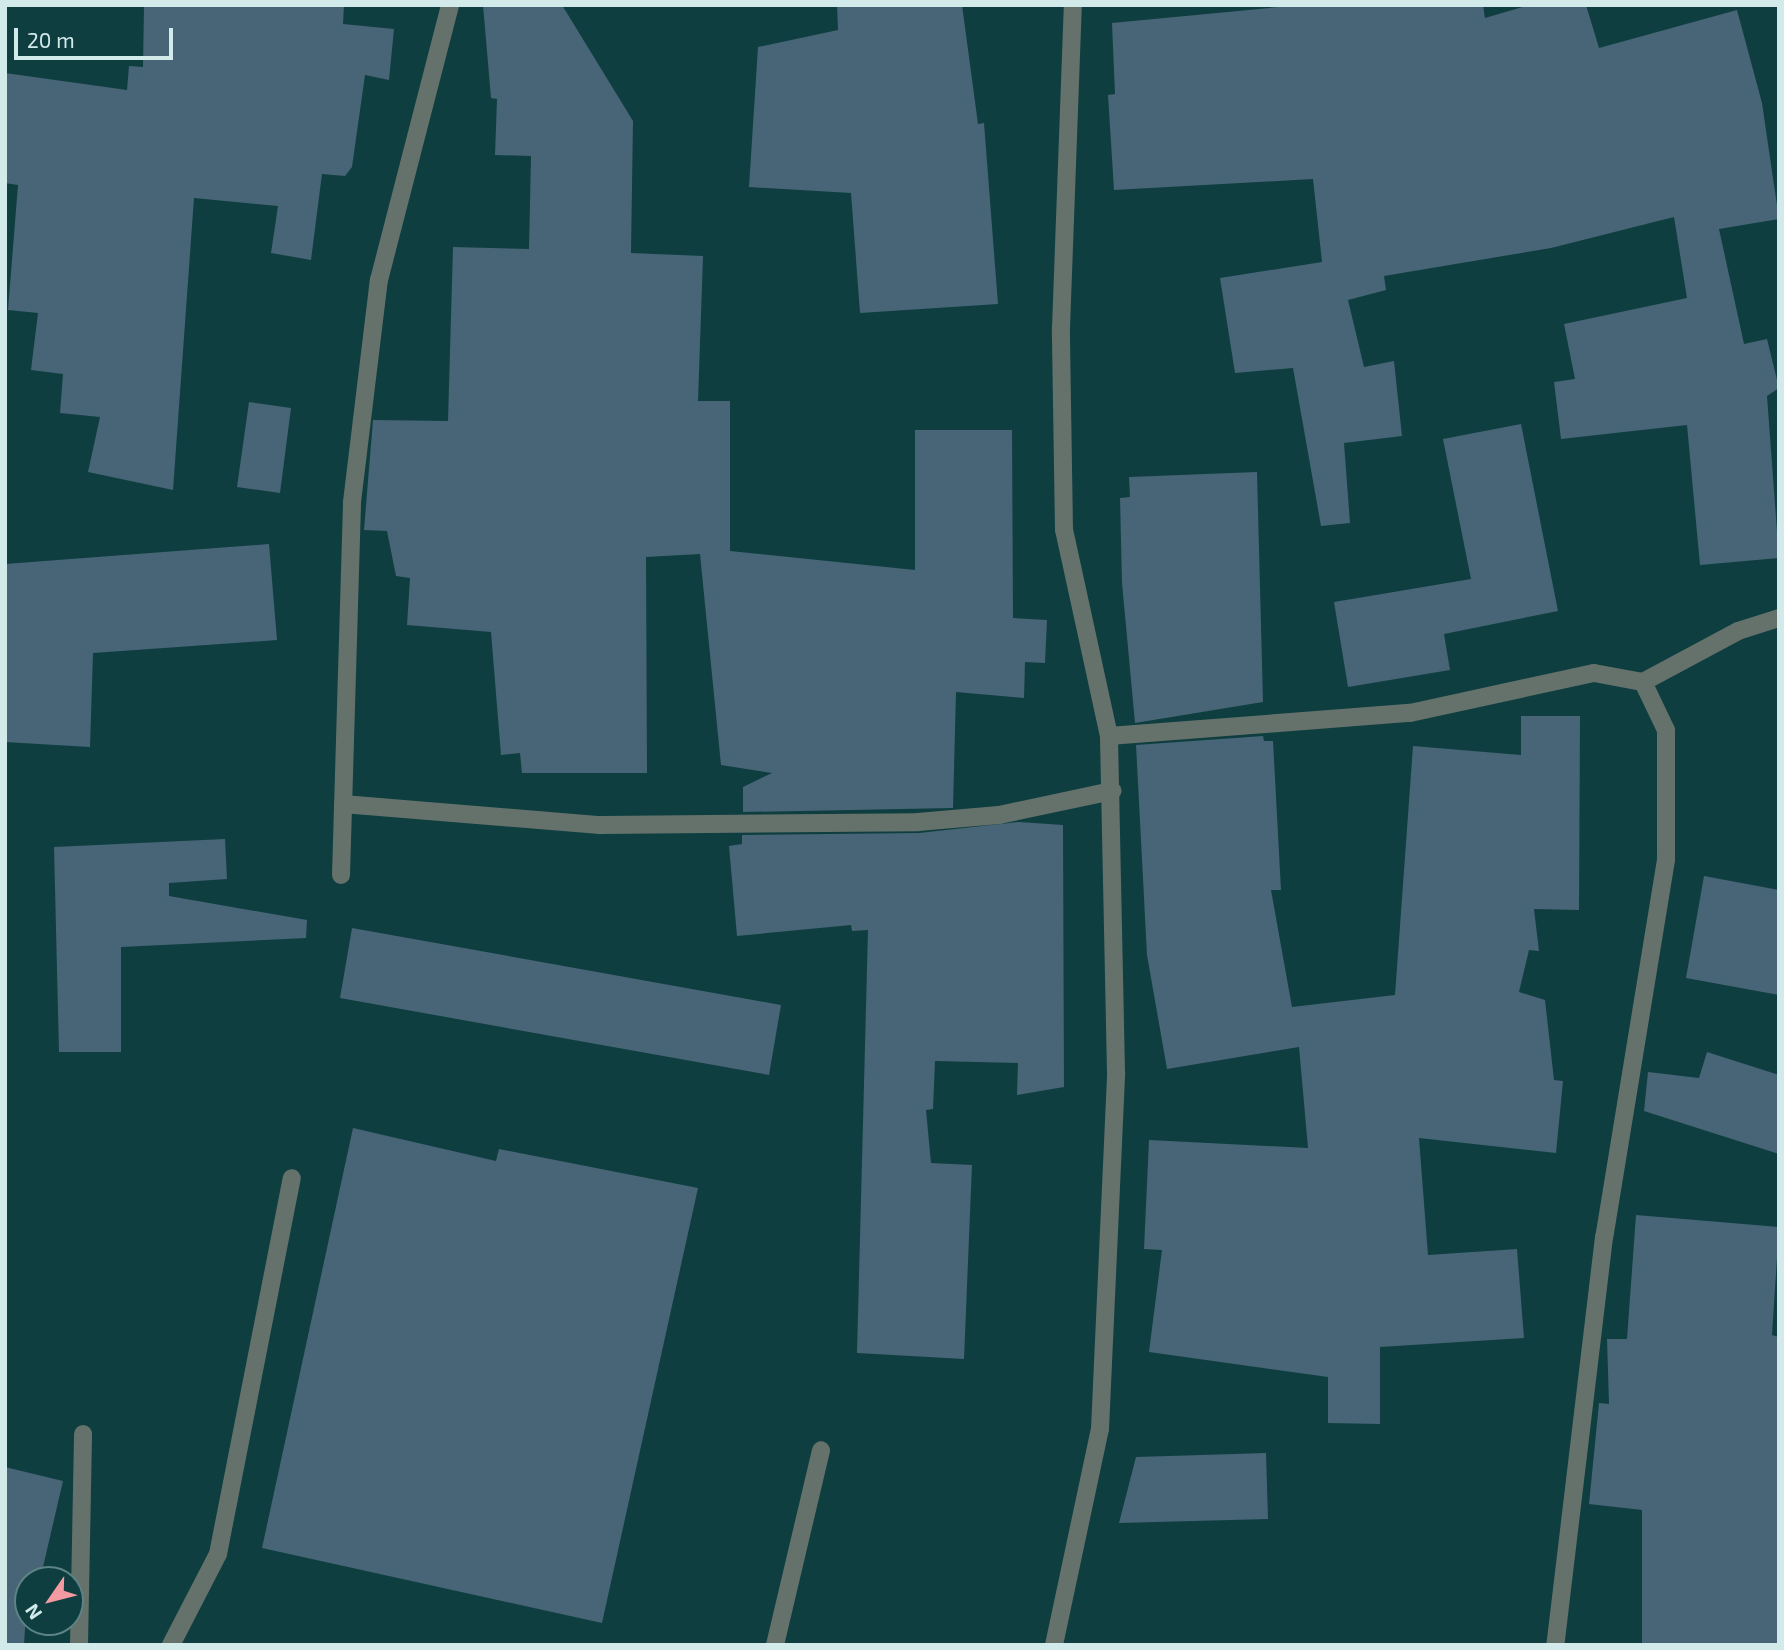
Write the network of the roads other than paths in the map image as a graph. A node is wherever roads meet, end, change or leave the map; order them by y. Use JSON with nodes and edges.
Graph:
{"nodes":[{"id":1,"x":450,"y":5,"type":"edge"},
{"id":2,"x":1073,"y":5,"type":"edge"},
{"id":3,"x":1779,"y":618,"type":"edge"},
{"id":4,"x":1643,"y":682,"type":"junction"},
{"id":5,"x":1109,"y":736,"type":"junction"},
{"id":6,"x":1112,"y":791,"type":"junction"},
{"id":7,"x":343,"y":804,"type":"junction"},
{"id":8,"x":341,"y":875,"type":"dead end"},
{"id":9,"x":292,"y":1178,"type":"dead end"},
{"id":10,"x":83,"y":1434,"type":"dead end"},
{"id":11,"x":821,"y":1450,"type":"dead end"},
{"id":12,"x":79,"y":1645,"type":"edge"},
{"id":13,"x":171,"y":1645,"type":"edge"},
{"id":14,"x":775,"y":1645,"type":"edge"},
{"id":15,"x":1054,"y":1645,"type":"edge"},
{"id":16,"x":1555,"y":1645,"type":"edge"}],
"edges":[{"from":1,"to":7,"type":"street"},
{"from":2,"to":5,"type":"street"},
{"from":3,"to":4,"type":"street"},
{"from":4,"to":5,"type":"street"},
{"from":4,"to":16,"type":"street"},
{"from":5,"to":6,"type":"street"},
{"from":6,"to":7,"type":"street"},
{"from":6,"to":15,"type":"street"},
{"from":7,"to":8,"type":"street"},
{"from":9,"to":13,"type":"street"},
{"from":10,"to":12,"type":"street"},
{"from":11,"to":14,"type":"street"}]}
